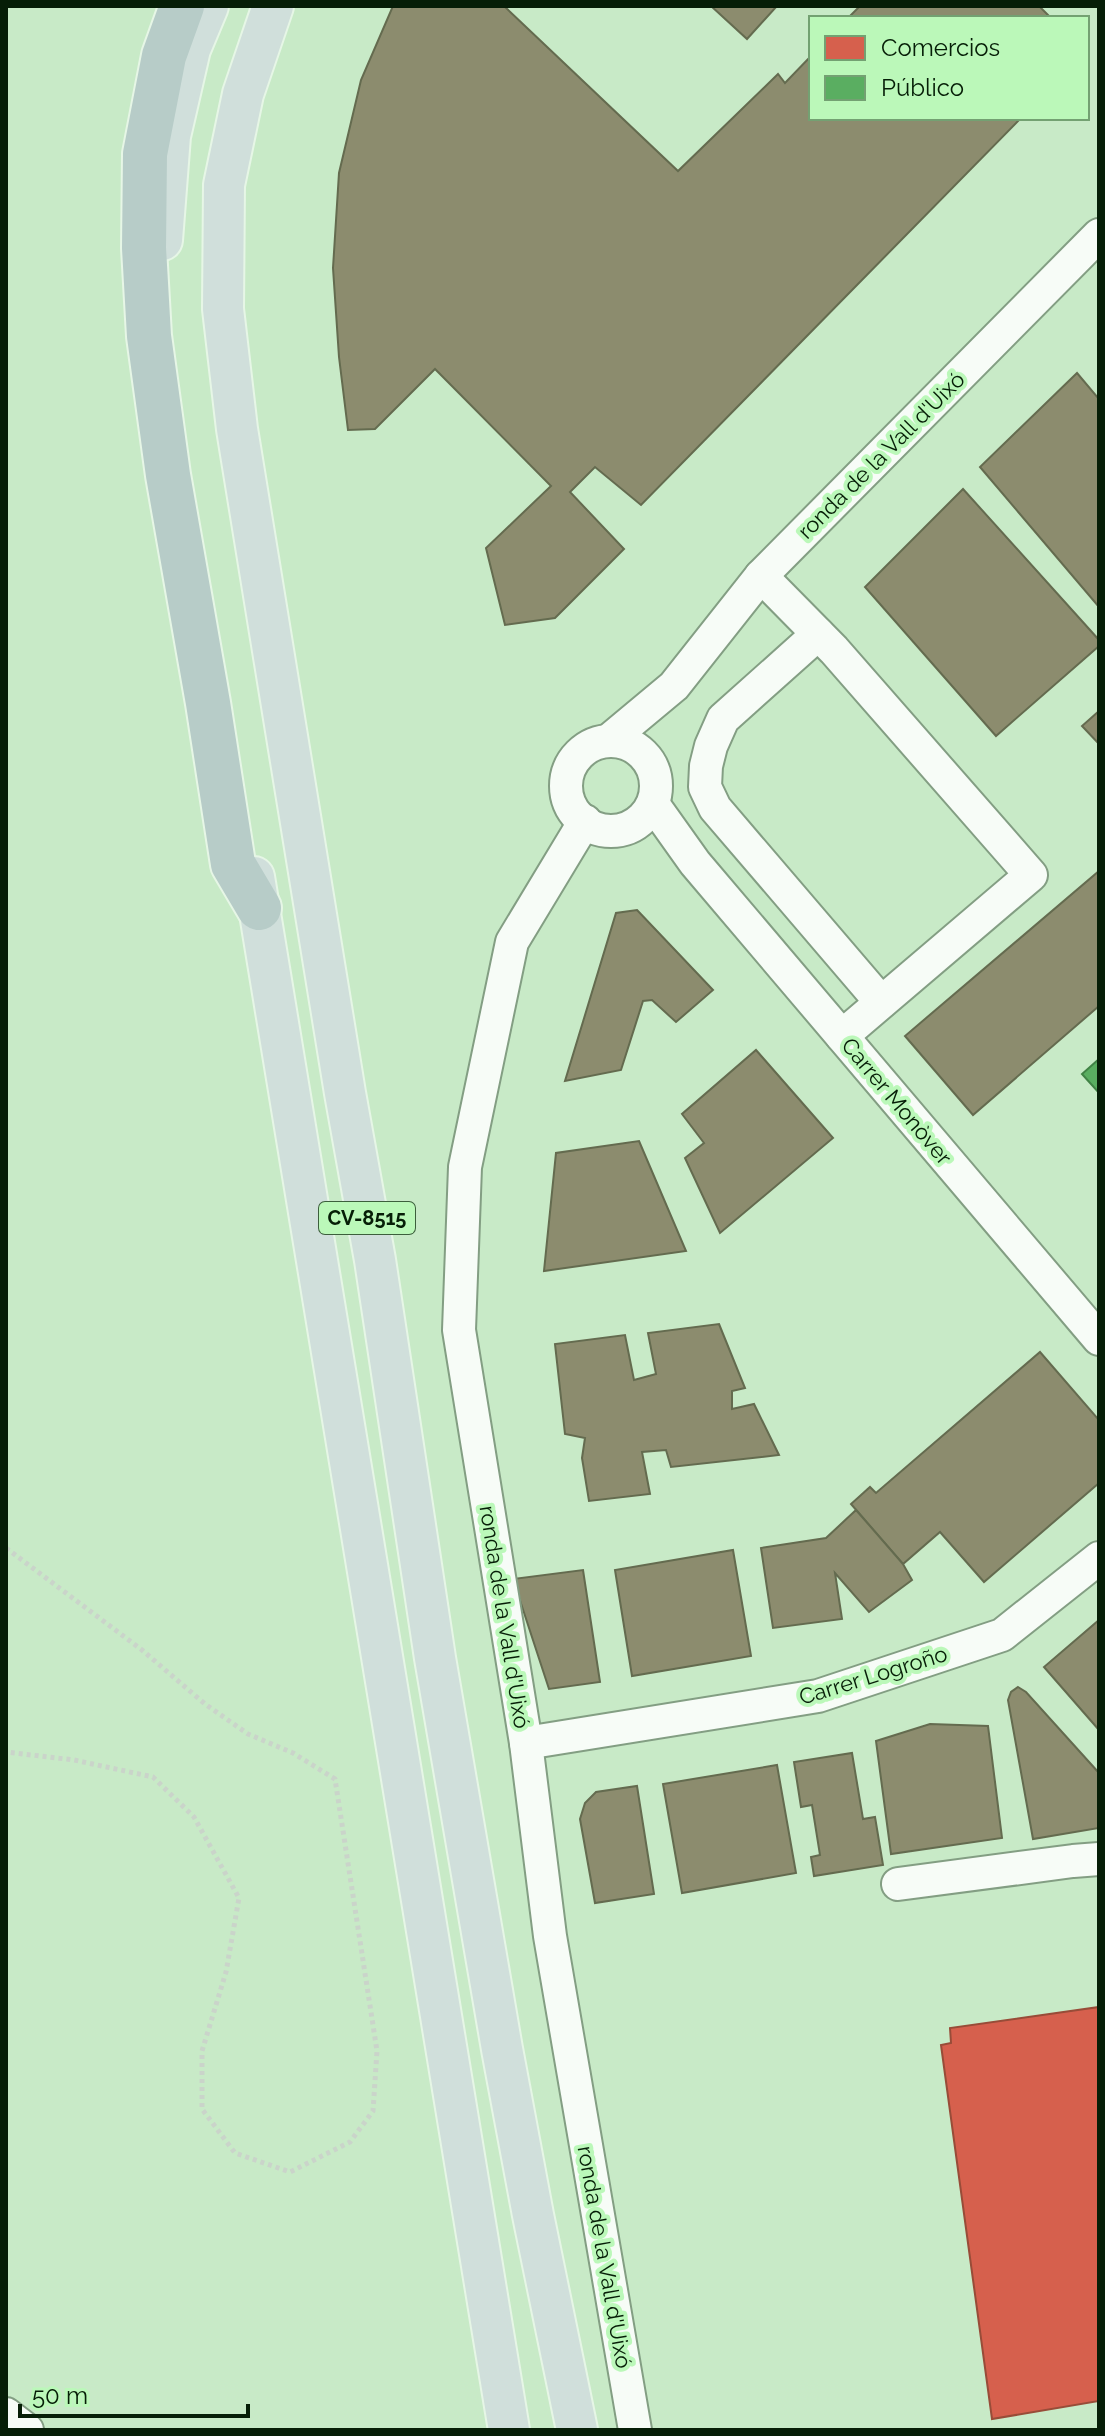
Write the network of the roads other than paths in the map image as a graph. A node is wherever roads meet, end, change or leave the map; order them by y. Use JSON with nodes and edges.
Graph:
{"nodes":[{"id":1,"x":182,"y":6,"type":"edge"},
{"id":2,"x":208,"y":6,"type":"edge"},
{"id":3,"x":273,"y":6,"type":"edge"},
{"id":4,"x":1099,"y":235,"type":"edge"},
{"id":5,"x":761,"y":576,"type":"junction"},
{"id":6,"x":818,"y":634,"type":"junction"},
{"id":7,"x":674,"y":686,"type":"junction"},
{"id":8,"x":608,"y":741,"type":"junction"},
{"id":9,"x":649,"y":760,"type":"junction"},
{"id":10,"x":642,"y":815,"type":"junction"},
{"id":11,"x":585,"y":821,"type":"junction"},
{"id":12,"x":259,"y":908,"type":"junction"},
{"id":13,"x":881,"y":1002,"type":"junction"},
{"id":14,"x":842,"y":1036,"type":"junction"},
{"id":15,"x":1099,"y":1339,"type":"edge"},
{"id":16,"x":1099,"y":1558,"type":"edge"},
{"id":17,"x":526,"y":1743,"type":"junction"},
{"id":18,"x":1099,"y":1859,"type":"edge"},
{"id":19,"x":898,"y":1884,"type":"dead end"},
{"id":20,"x":6,"y":2414,"type":"edge"},
{"id":21,"x":27,"y":2430,"type":"edge"},
{"id":22,"x":509,"y":2430,"type":"edge"},
{"id":23,"x":577,"y":2430,"type":"edge"},
{"id":24,"x":635,"y":2430,"type":"edge"}],
"edges":[{"from":1,"to":12,"type":"highway"},
{"from":2,"to":12,"type":"main road","number":"CV-8515"},
{"from":3,"to":23,"type":"main road","number":"CV-8515"},
{"from":4,"to":5,"type":"street","name":"ronda de la Vall d'Uixó"},
{"from":5,"to":6,"type":"street"},
{"from":5,"to":7,"type":"street","name":"ronda de la Vall d'Uixó"},
{"from":6,"to":13,"type":"street"},
{"from":6,"to":13,"type":"street"},
{"from":7,"to":8,"type":"street","name":"ronda de la Vall d'Uixó"},
{"from":7,"to":9,"type":"street","name":"ronda de la Vall d'Uixó"},
{"from":8,"to":9,"type":"street"},
{"from":8,"to":11,"type":"street"},
{"from":9,"to":10,"type":"street"},
{"from":10,"to":11,"type":"street"},
{"from":10,"to":14,"type":"street","name":"Carrer Monòver"},
{"from":11,"to":17,"type":"street","name":"ronda de la Vall d'Uixó"},
{"from":12,"to":22,"type":"main road","number":"CV-8515"},
{"from":13,"to":14,"type":"street"},
{"from":14,"to":15,"type":"street","name":"Carrer Monòver"},
{"from":16,"to":17,"type":"street","name":"Carrer Logroño"},
{"from":17,"to":24,"type":"street","name":"ronda de la Vall d'Uixó"},
{"from":18,"to":19,"type":"street"},
{"from":20,"to":21,"type":"street"}]}
